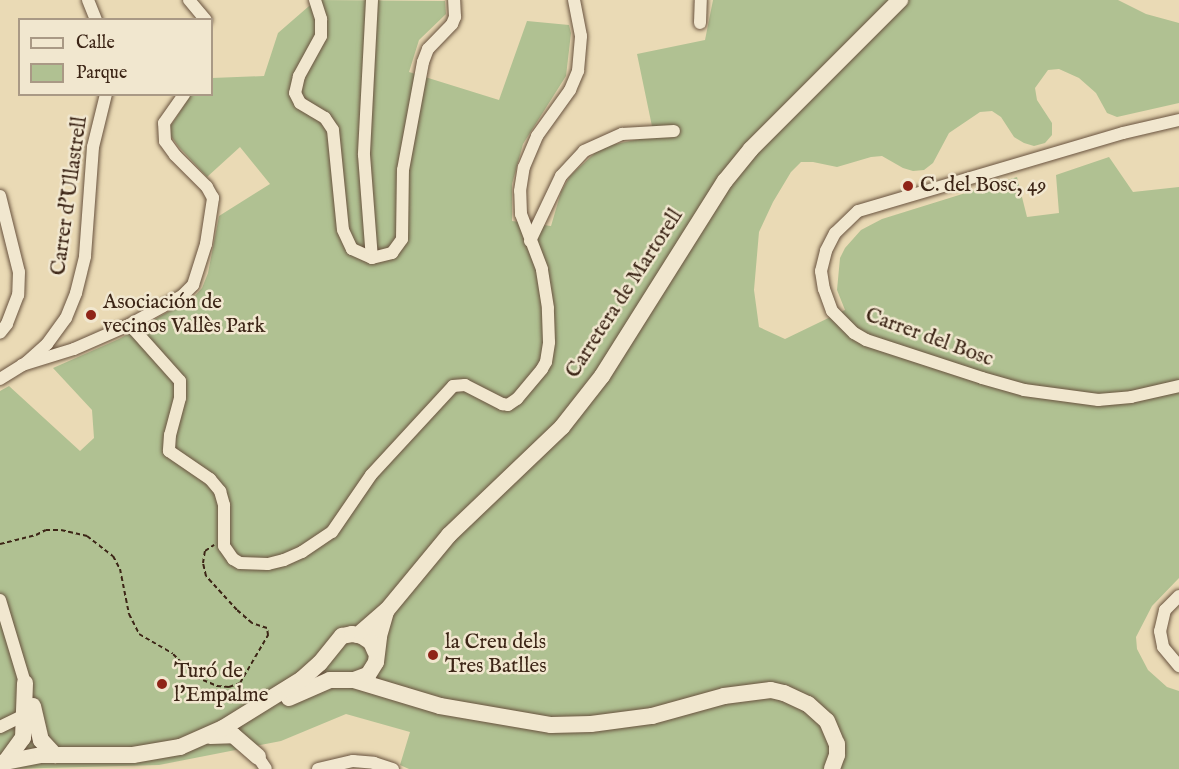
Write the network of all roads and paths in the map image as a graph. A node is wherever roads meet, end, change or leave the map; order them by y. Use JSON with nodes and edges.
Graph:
{"nodes":[{"id":1,"x":88,"y":0,"type":"edge"},
{"id":2,"x":189,"y":0,"type":"edge"},
{"id":3,"x":315,"y":0,"type":"edge"},
{"id":4,"x":372,"y":0,"type":"edge"},
{"id":5,"x":454,"y":0,"type":"edge"},
{"id":6,"x":573,"y":0,"type":"edge"},
{"id":7,"x":701,"y":0,"type":"edge"},
{"id":8,"x":900,"y":0,"type":"edge"},
{"id":9,"x":95,"y":18,"type":"edge"},
{"id":10,"x":204,"y":18,"type":"edge"},
{"id":11,"x":700,"y":23,"type":"dead end"},
{"id":12,"x":106,"y":96,"type":"edge"},
{"id":13,"x":183,"y":96,"type":"edge"},
{"id":14,"x":1179,"y":120,"type":"edge"},
{"id":15,"x":674,"y":131,"type":"dead end"},
{"id":16,"x":0,"y":196,"type":"edge"},
{"id":17,"x":530,"y":241,"type":"junction"},
{"id":18,"x":372,"y":258,"type":"junction"},
{"id":19,"x":130,"y":325,"type":"junction"},
{"id":20,"x":0,"y":333,"type":"edge"},
{"id":21,"x":22,"y":365,"type":"junction"},
{"id":22,"x":0,"y":379,"type":"edge"},
{"id":23,"x":1179,"y":386,"type":"edge"},
{"id":24,"x":223,"y":541,"type":"junction"},
{"id":25,"x":0,"y":544,"type":"edge"},
{"id":26,"x":1179,"y":596,"type":"edge"},
{"id":27,"x":0,"y":600,"type":"edge"},
{"id":28,"x":387,"y":610,"type":"junction"},
{"id":29,"x":358,"y":634,"type":"junction"},
{"id":30,"x":330,"y":652,"type":"junction"},
{"id":31,"x":375,"y":658,"type":"junction"},
{"id":32,"x":1179,"y":666,"type":"edge"},
{"id":33,"x":348,"y":679,"type":"junction"},
{"id":34,"x":25,"y":683,"type":"joint"},
{"id":35,"x":414,"y":700,"type":"junction"},
{"id":36,"x":29,"y":714,"type":"junction"},
{"id":37,"x":250,"y":719,"type":"junction"},
{"id":38,"x":0,"y":727,"type":"edge"},
{"id":39,"x":223,"y":728,"type":"junction"},
{"id":40,"x":206,"y":736,"type":"junction"},
{"id":41,"x":55,"y":755,"type":"junction"},
{"id":42,"x":3,"y":762,"type":"edge"},
{"id":43,"x":262,"y":763,"type":"edge"},
{"id":44,"x":318,"y":769,"type":"edge"},
{"id":45,"x":393,"y":769,"type":"edge"},
{"id":46,"x":832,"y":769,"type":"edge"}],
"edges":[{"from":1,"to":9,"type":"street"},
{"from":2,"to":10,"type":"street"},
{"from":3,"to":18,"type":"street"},
{"from":4,"to":18,"type":"street"},
{"from":5,"to":18,"type":"street"},
{"from":6,"to":17,"type":"street"},
{"from":7,"to":11,"type":"street"},
{"from":8,"to":28,"type":"main road","name":"Carretera de Martorell"},
{"from":12,"to":21,"type":"street","name":"Carrer d'Ullastrell"},
{"from":13,"to":19,"type":"street"},
{"from":14,"to":23,"type":"street","name":"Carrer del Bosc"},
{"from":15,"to":17,"type":"street"},
{"from":16,"to":20,"type":"street"},
{"from":17,"to":24,"type":"street"},
{"from":19,"to":21,"type":"street"},
{"from":19,"to":24,"type":"street"},
{"from":21,"to":22,"type":"street","name":"Carrer d'Ullastrell"},
{"from":24,"to":25,"type":"path"},
{"from":26,"to":32,"type":"street"},
{"from":27,"to":34,"type":"street"},
{"from":28,"to":29,"type":"main road","name":"Carretera de Martorell"},
{"from":28,"to":31,"type":"main road","name":"Carretera de Martorell"},
{"from":29,"to":30,"type":"main road","name":"Carretera de Martorell"},
{"from":29,"to":31,"type":"main road"},
{"from":30,"to":33,"type":"main road"},
{"from":30,"to":39,"type":"main road","name":"Carretera de Martorell"},
{"from":31,"to":33,"type":"main road","name":"Carretera de Martorell"},
{"from":31,"to":35,"type":"main road"},
{"from":33,"to":35,"type":"main road"},
{"from":33,"to":37,"type":"main road","name":"Carretera de Martorell"},
{"from":34,"to":36,"type":"main road"},
{"from":35,"to":46,"type":"main road"},
{"from":36,"to":38,"type":"street"},
{"from":36,"to":41,"type":"main road"},
{"from":36,"to":42,"type":"main road"},
{"from":37,"to":39,"type":"main road","name":"Carretera de Martorell"},
{"from":37,"to":43,"type":"main road"},
{"from":39,"to":40,"type":"main road","name":"Carretera de Martorell"},
{"from":40,"to":41,"type":"main road","name":"Carretera de Martorell"},
{"from":40,"to":43,"type":"main road"},
{"from":41,"to":42,"type":"main road","name":"Carretera de Martorell"},
{"from":44,"to":45,"type":"street"}]}
